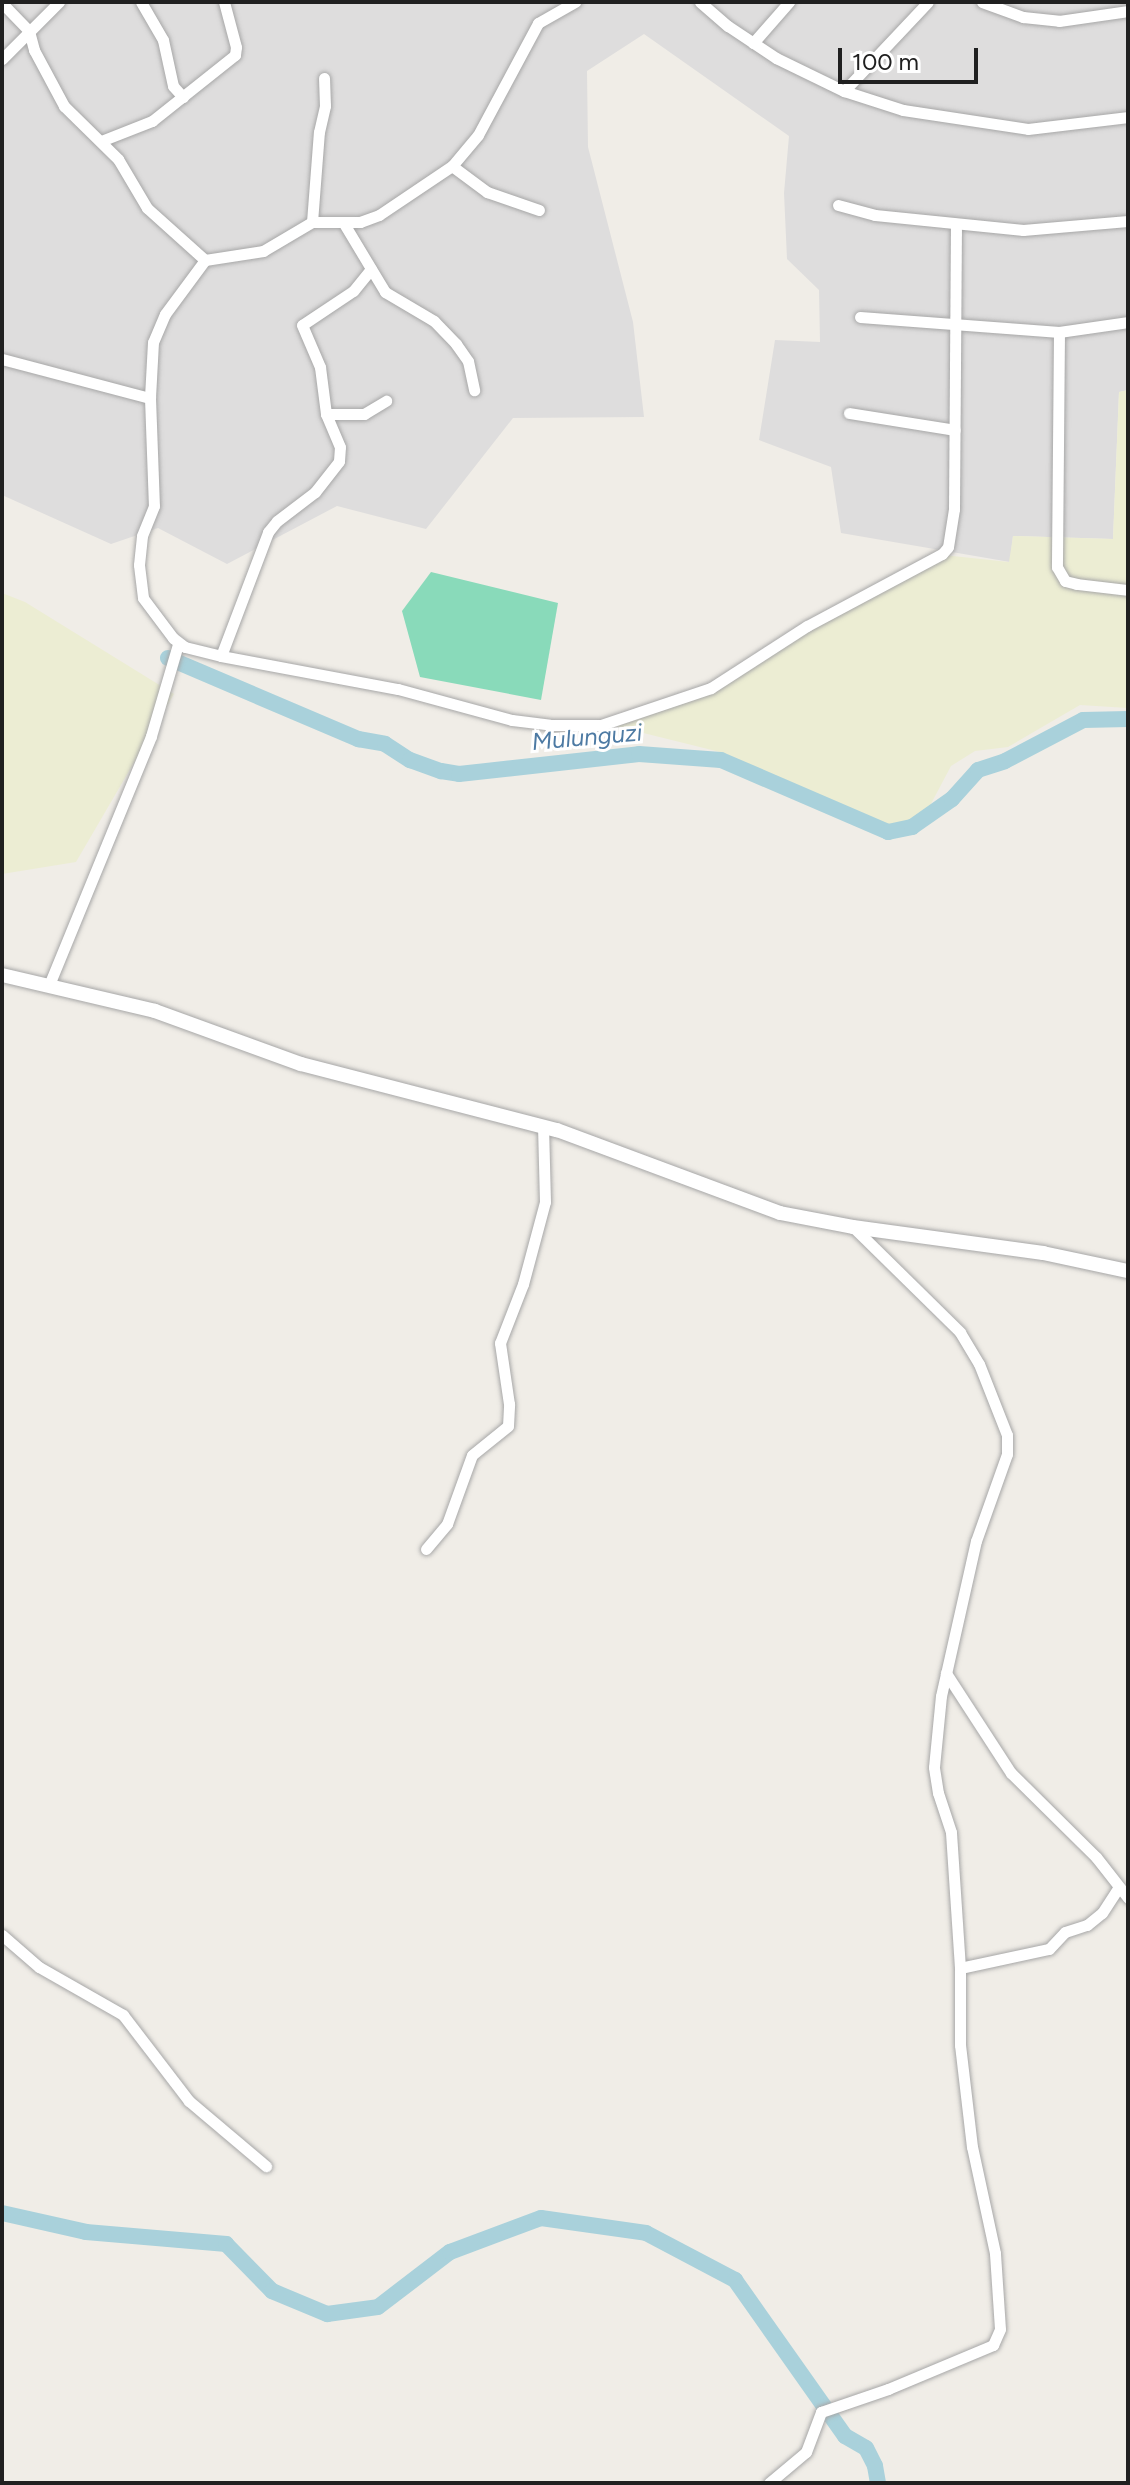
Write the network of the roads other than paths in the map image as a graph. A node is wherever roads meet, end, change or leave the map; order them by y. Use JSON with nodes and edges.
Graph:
{"nodes":[{"id":1,"x":59,"y":2,"type":"edge"},
{"id":2,"x":141,"y":2,"type":"edge"},
{"id":3,"x":224,"y":2,"type":"edge"},
{"id":4,"x":575,"y":2,"type":"edge"},
{"id":5,"x":700,"y":2,"type":"edge"},
{"id":6,"x":789,"y":2,"type":"edge"},
{"id":7,"x":928,"y":2,"type":"edge"},
{"id":8,"x":982,"y":2,"type":"edge"},
{"id":9,"x":2,"y":3,"type":"edge"},
{"id":10,"x":1128,"y":11,"type":"edge"},
{"id":11,"x":29,"y":31,"type":"junction"},
{"id":12,"x":753,"y":43,"type":"junction"},
{"id":13,"x":2,"y":59,"type":"edge"},
{"id":14,"x":324,"y":78,"type":"dead end"},
{"id":15,"x":844,"y":91,"type":"junction"},
{"id":16,"x":183,"y":97,"type":"junction"},
{"id":17,"x":1128,"y":117,"type":"edge"},
{"id":18,"x":101,"y":141,"type":"junction"},
{"id":19,"x":452,"y":166,"type":"junction"},
{"id":20,"x":838,"y":205,"type":"dead end"},
{"id":21,"x":539,"y":210,"type":"dead end"},
{"id":22,"x":1128,"y":221,"type":"edge"},
{"id":23,"x":312,"y":222,"type":"junction"},
{"id":24,"x":343,"y":222,"type":"junction"},
{"id":25,"x":956,"y":225,"type":"junction"},
{"id":26,"x":205,"y":260,"type":"junction"},
{"id":27,"x":371,"y":269,"type":"junction"},
{"id":28,"x":860,"y":317,"type":"dead end"},
{"id":29,"x":1128,"y":322,"type":"edge"},
{"id":30,"x":955,"y":326,"type":"junction"},
{"id":31,"x":1059,"y":332,"type":"junction"},
{"id":32,"x":2,"y":359,"type":"edge"},
{"id":33,"x":474,"y":390,"type":"dead end"},
{"id":34,"x":150,"y":398,"type":"junction"},
{"id":35,"x":386,"y":401,"type":"dead end"},
{"id":36,"x":849,"y":413,"type":"dead end"},
{"id":37,"x":326,"y":414,"type":"junction"},
{"id":38,"x":955,"y":430,"type":"junction"},
{"id":39,"x":1128,"y":590,"type":"edge"},
{"id":40,"x":178,"y":644,"type":"junction"},
{"id":41,"x":221,"y":656,"type":"junction"},
{"id":42,"x":2,"y":975,"type":"edge"},
{"id":43,"x":49,"y":985,"type":"junction"},
{"id":44,"x":543,"y":1126,"type":"junction"},
{"id":45,"x":853,"y":1227,"type":"junction"},
{"id":46,"x":1128,"y":1271,"type":"edge"},
{"id":47,"x":426,"y":1549,"type":"dead end"},
{"id":48,"x":946,"y":1673,"type":"junction"},
{"id":49,"x":1119,"y":1887,"type":"junction"},
{"id":50,"x":1128,"y":1898,"type":"edge"},
{"id":51,"x":2,"y":1935,"type":"edge"},
{"id":52,"x":960,"y":1968,"type":"junction"},
{"id":53,"x":266,"y":2166,"type":"dead end"},
{"id":54,"x":769,"y":2483,"type":"edge"}],
"edges":[{"from":1,"to":11,"type":"street"},
{"from":2,"to":16,"type":"street"},
{"from":3,"to":16,"type":"street"},
{"from":4,"to":19,"type":"street"},
{"from":5,"to":12,"type":"street"},
{"from":6,"to":12,"type":"street"},
{"from":7,"to":15,"type":"street"},
{"from":8,"to":10,"type":"street"},
{"from":9,"to":11,"type":"street"},
{"from":11,"to":13,"type":"street"},
{"from":11,"to":18,"type":"street"},
{"from":12,"to":15,"type":"street"},
{"from":14,"to":23,"type":"street"},
{"from":15,"to":17,"type":"street"},
{"from":16,"to":18,"type":"street"},
{"from":18,"to":26,"type":"street"},
{"from":19,"to":21,"type":"street"},
{"from":19,"to":24,"type":"street"},
{"from":20,"to":25,"type":"street"},
{"from":22,"to":25,"type":"street"},
{"from":23,"to":24,"type":"street"},
{"from":23,"to":26,"type":"street"},
{"from":24,"to":27,"type":"street"},
{"from":25,"to":30,"type":"street"},
{"from":26,"to":34,"type":"street"},
{"from":27,"to":33,"type":"street"},
{"from":27,"to":37,"type":"street"},
{"from":28,"to":30,"type":"street"},
{"from":29,"to":31,"type":"street"},
{"from":30,"to":31,"type":"street"},
{"from":30,"to":38,"type":"street"},
{"from":31,"to":39,"type":"street"},
{"from":32,"to":34,"type":"street"},
{"from":34,"to":40,"type":"street"},
{"from":35,"to":37,"type":"street"},
{"from":36,"to":38,"type":"street"},
{"from":37,"to":41,"type":"street"},
{"from":38,"to":41,"type":"street"},
{"from":40,"to":41,"type":"street"},
{"from":40,"to":43,"type":"street"},
{"from":42,"to":43,"type":"street"},
{"from":43,"to":44,"type":"street"},
{"from":44,"to":45,"type":"street"},
{"from":44,"to":47,"type":"street"},
{"from":45,"to":46,"type":"street"},
{"from":45,"to":48,"type":"street"},
{"from":48,"to":49,"type":"street"},
{"from":48,"to":52,"type":"street"},
{"from":49,"to":50,"type":"street"},
{"from":49,"to":52,"type":"street"},
{"from":51,"to":53,"type":"street"},
{"from":52,"to":54,"type":"street"}]}
